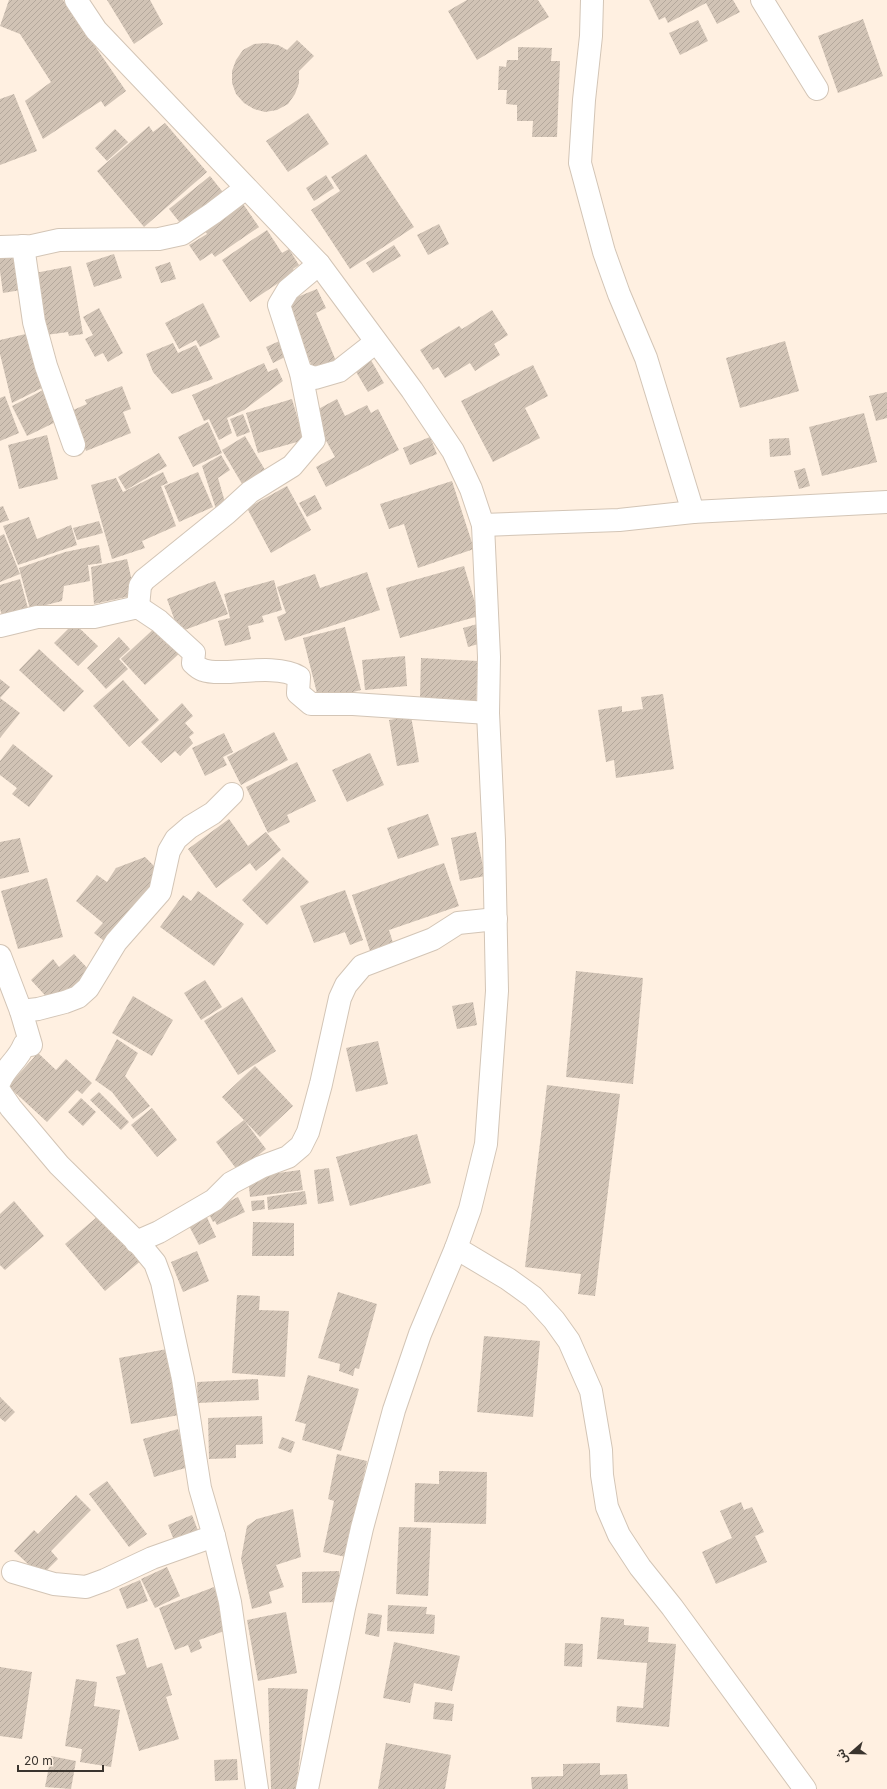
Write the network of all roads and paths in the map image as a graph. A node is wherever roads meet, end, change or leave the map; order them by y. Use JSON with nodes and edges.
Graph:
{"nodes":[{"id":1,"x":76,"y":0,"type":"edge"},
{"id":2,"x":592,"y":0,"type":"edge"},
{"id":3,"x":762,"y":0,"type":"edge"},
{"id":4,"x":817,"y":89,"type":"dead end"},
{"id":5,"x":246,"y":188,"type":"junction"},
{"id":6,"x":23,"y":246,"type":"junction"},
{"id":7,"x":0,"y":247,"type":"edge"},
{"id":8,"x":319,"y":264,"type":"junction"},
{"id":9,"x":376,"y":342,"type":"junction"},
{"id":10,"x":301,"y":373,"type":"junction"},
{"id":11,"x":74,"y":445,"type":"dead end"},
{"id":12,"x":887,"y":502,"type":"edge"},
{"id":13,"x":693,"y":512,"type":"junction"},
{"id":14,"x":482,"y":525,"type":"junction"},
{"id":15,"x":138,"y":607,"type":"junction"},
{"id":16,"x":0,"y":626,"type":"edge"},
{"id":17,"x":488,"y":712,"type":"junction"},
{"id":18,"x":232,"y":794,"type":"dead end"},
{"id":19,"x":496,"y":919,"type":"junction"},
{"id":20,"x":0,"y":956,"type":"edge"},
{"id":21,"x":21,"y":1011,"type":"junction"},
{"id":22,"x":0,"y":1081,"type":"edge"},
{"id":23,"x":0,"y":1092,"type":"edge"},
{"id":24,"x":136,"y":1242,"type":"junction"},
{"id":25,"x":456,"y":1248,"type":"junction"},
{"id":26,"x":214,"y":1536,"type":"junction"},
{"id":27,"x":13,"y":1572,"type":"dead end"},
{"id":28,"x":257,"y":1789,"type":"edge"},
{"id":29,"x":307,"y":1789,"type":"edge"},
{"id":30,"x":805,"y":1789,"type":"edge"}],
"edges":[{"from":1,"to":5,"type":"street"},
{"from":2,"to":13,"type":"street"},
{"from":3,"to":4,"type":"street"},
{"from":5,"to":6,"type":"street"},
{"from":5,"to":8,"type":"street"},
{"from":6,"to":7,"type":"street"},
{"from":6,"to":11,"type":"street"},
{"from":8,"to":9,"type":"street"},
{"from":8,"to":10,"type":"street"},
{"from":9,"to":10,"type":"street"},
{"from":9,"to":14,"type":"street"},
{"from":10,"to":15,"type":"street"},
{"from":12,"to":13,"type":"street"},
{"from":13,"to":14,"type":"street"},
{"from":14,"to":17,"type":"street"},
{"from":15,"to":16,"type":"street"},
{"from":15,"to":17,"type":"street"},
{"from":17,"to":19,"type":"street"},
{"from":18,"to":21,"type":"street"},
{"from":19,"to":24,"type":"street"},
{"from":19,"to":25,"type":"street"},
{"from":20,"to":21,"type":"street"},
{"from":21,"to":22,"type":"street"},
{"from":23,"to":24,"type":"street"},
{"from":24,"to":26,"type":"street"},
{"from":25,"to":29,"type":"street"},
{"from":25,"to":30,"type":"street"},
{"from":26,"to":27,"type":"street"},
{"from":26,"to":28,"type":"street"}]}
